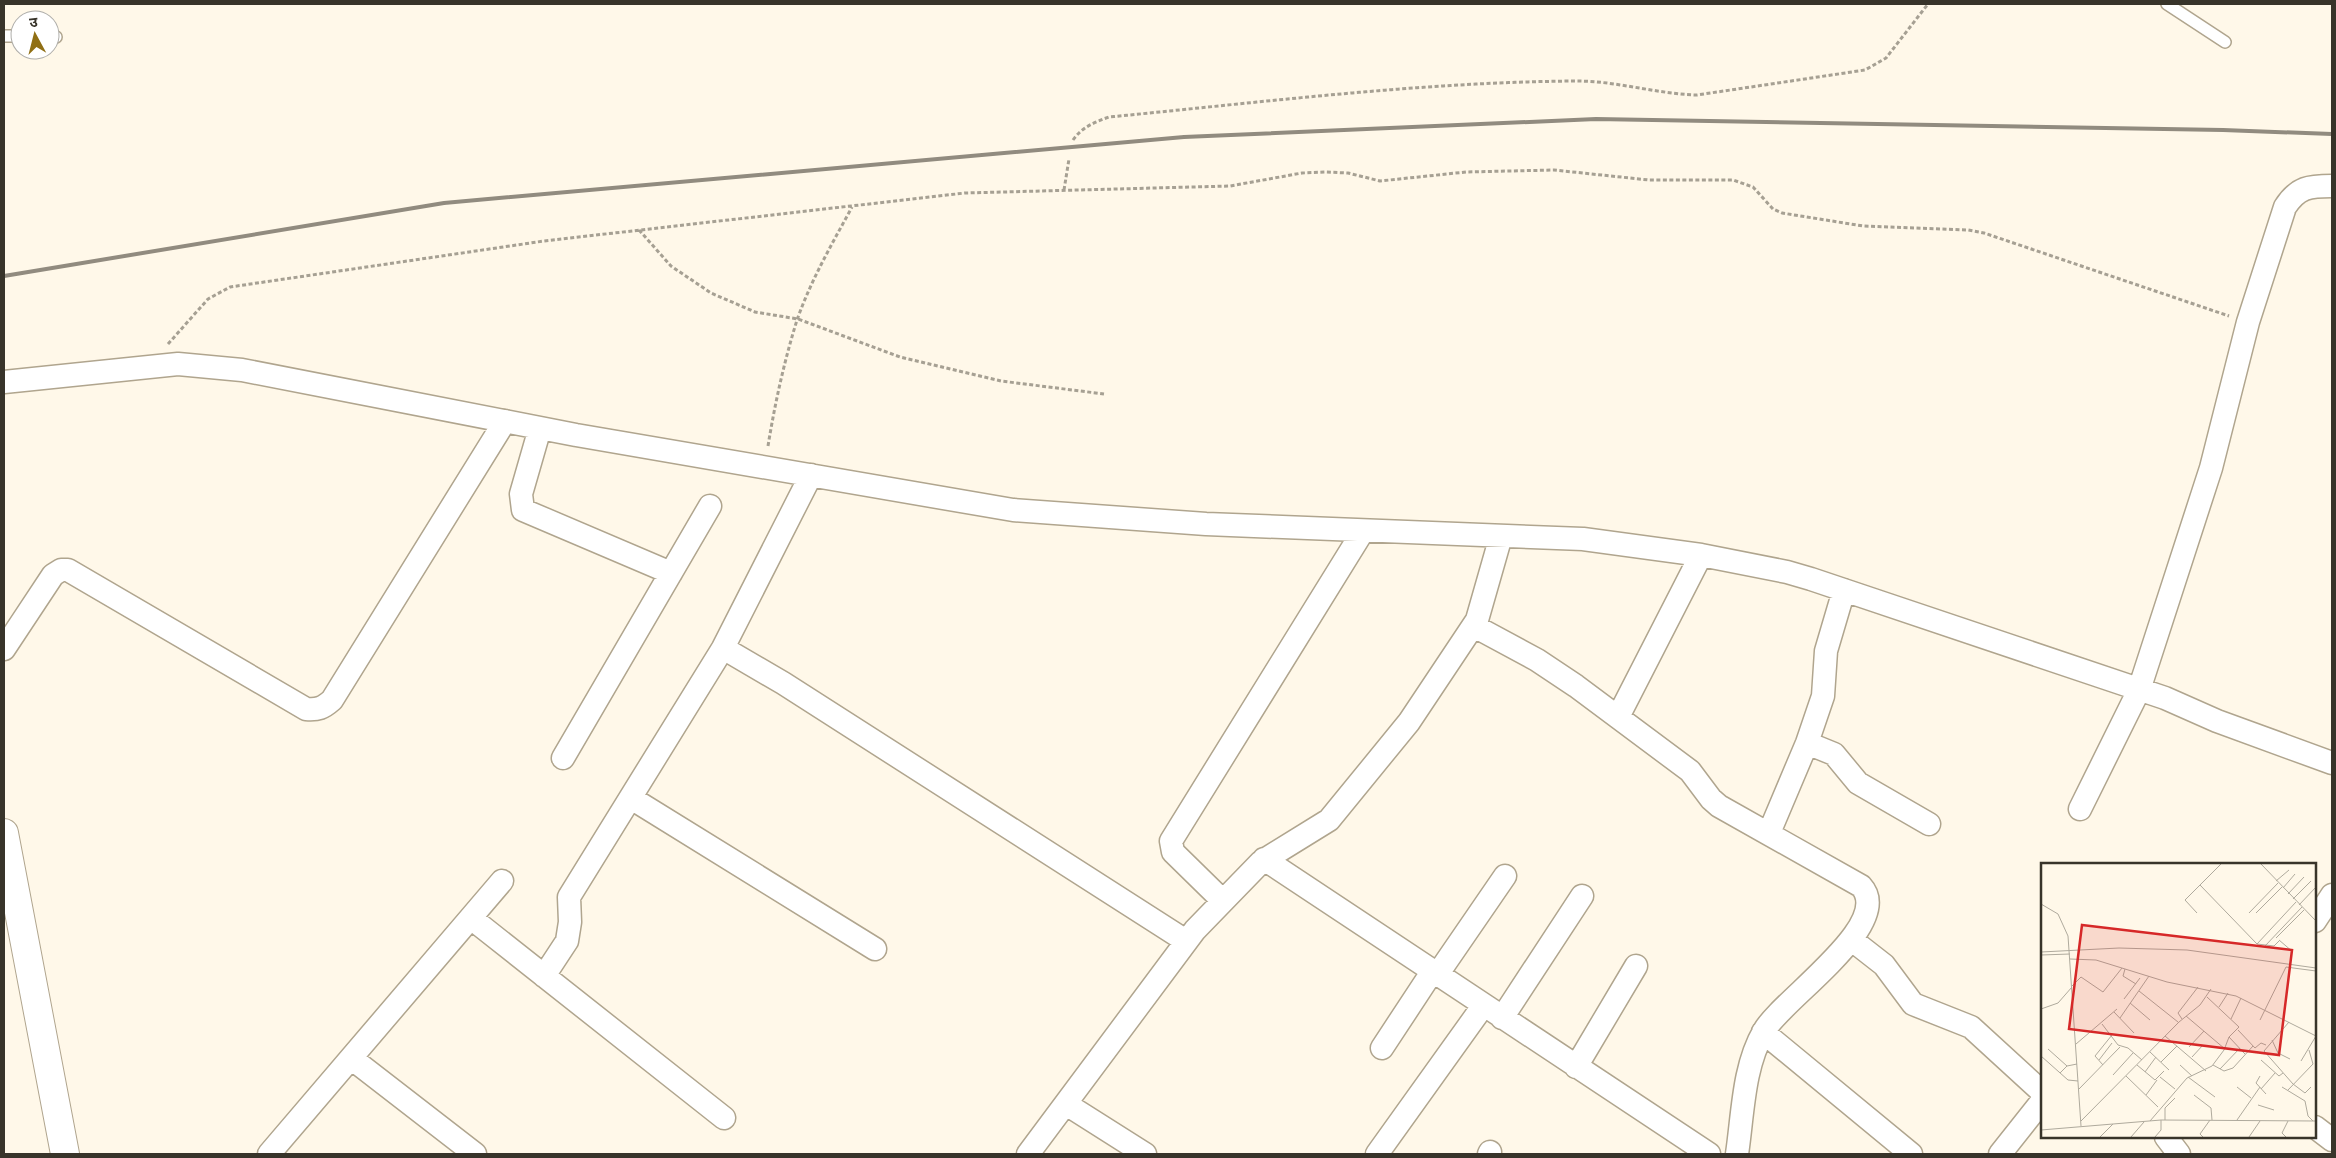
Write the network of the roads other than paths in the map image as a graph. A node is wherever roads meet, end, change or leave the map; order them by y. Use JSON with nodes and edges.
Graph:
{"nodes":[{"id":1,"x":2167,"y":4,"type":"edge"},
{"id":2,"x":2225,"y":42,"type":"dead end"},
{"id":3,"x":2332,"y":186,"type":"edge"},
{"id":4,"x":4,"y":382,"type":"edge"},
{"id":5,"x":505,"y":421,"type":"junction"},
{"id":6,"x":540,"y":428,"type":"junction"},
{"id":7,"x":811,"y":475,"type":"junction"},
{"id":8,"x":710,"y":506,"type":"dead end"},
{"id":9,"x":1363,"y":531,"type":"junction"},
{"id":10,"x":1501,"y":536,"type":"junction"},
{"id":11,"x":1701,"y":555,"type":"junction"},
{"id":12,"x":671,"y":572,"type":"junction"},
{"id":13,"x":1844,"y":590,"type":"junction"},
{"id":14,"x":1474,"y":626,"type":"junction"},
{"id":15,"x":723,"y":648,"type":"junction"},
{"id":16,"x":4,"y":649,"type":"edge"},
{"id":17,"x":2139,"y":690,"type":"junction"},
{"id":18,"x":1618,"y":717,"type":"junction"},
{"id":19,"x":1808,"y":743,"type":"junction"},
{"id":20,"x":563,"y":758,"type":"dead end"},
{"id":21,"x":2332,"y":763,"type":"edge"},
{"id":22,"x":631,"y":798,"type":"junction"},
{"id":23,"x":2080,"y":809,"type":"dead end"},
{"id":24,"x":1929,"y":824,"type":"dead end"},
{"id":25,"x":4,"y":833,"type":"edge"},
{"id":26,"x":1769,"y":833,"type":"junction"},
{"id":27,"x":1264,"y":859,"type":"junction"},
{"id":28,"x":1505,"y":876,"type":"dead end"},
{"id":29,"x":502,"y":881,"type":"dead end"},
{"id":30,"x":2332,"y":895,"type":"edge"},
{"id":31,"x":1582,"y":896,"type":"dead end"},
{"id":32,"x":1223,"y":901,"type":"junction"},
{"id":33,"x":471,"y":918,"type":"junction"},
{"id":34,"x":2316,"y":919,"type":"edge"},
{"id":35,"x":1852,"y":940,"type":"junction"},
{"id":36,"x":1186,"y":941,"type":"junction"},
{"id":37,"x":875,"y":949,"type":"dead end"},
{"id":38,"x":1636,"y":966,"type":"dead end"},
{"id":39,"x":1435,"y":974,"type":"junction"},
{"id":40,"x":544,"y":976,"type":"junction"},
{"id":41,"x":1482,"y":1006,"type":"junction"},
{"id":42,"x":1502,"y":1018,"type":"junction"},
{"id":43,"x":1763,"y":1032,"type":"junction"},
{"id":44,"x":1382,"y":1048,"type":"dead end"},
{"id":45,"x":351,"y":1058,"type":"junction"},
{"id":46,"x":1576,"y":1067,"type":"junction"},
{"id":47,"x":2041,"y":1091,"type":"edge"},
{"id":48,"x":2041,"y":1102,"type":"edge"},
{"id":49,"x":1066,"y":1104,"type":"junction"},
{"id":50,"x":724,"y":1118,"type":"dead end"},
{"id":51,"x":2316,"y":1128,"type":"edge"},
{"id":52,"x":2167,"y":1138,"type":"edge"},
{"id":53,"x":2332,"y":1140,"type":"edge"},
{"id":54,"x":1899,"y":1150,"type":"edge"},
{"id":55,"x":65,"y":1154,"type":"edge"},
{"id":56,"x":269,"y":1154,"type":"edge"},
{"id":57,"x":475,"y":1154,"type":"edge"},
{"id":58,"x":1028,"y":1154,"type":"edge"},
{"id":59,"x":1145,"y":1154,"type":"edge"},
{"id":60,"x":1376,"y":1154,"type":"edge"},
{"id":61,"x":1708,"y":1154,"type":"edge"},
{"id":62,"x":1737,"y":1154,"type":"edge"},
{"id":63,"x":2000,"y":1154,"type":"edge"},
{"id":64,"x":2179,"y":1154,"type":"edge"}],
"edges":[{"from":1,"to":2,"type":"lane"},
{"from":3,"to":17,"type":"street"},
{"from":4,"to":5,"type":"street"},
{"from":5,"to":6,"type":"street"},
{"from":5,"to":16,"type":"street"},
{"from":6,"to":7,"type":"street"},
{"from":6,"to":12,"type":"street"},
{"from":7,"to":9,"type":"street"},
{"from":7,"to":15,"type":"street"},
{"from":8,"to":12,"type":"street"},
{"from":9,"to":10,"type":"street"},
{"from":9,"to":32,"type":"street"},
{"from":10,"to":11,"type":"street"},
{"from":10,"to":14,"type":"street"},
{"from":11,"to":13,"type":"street"},
{"from":11,"to":18,"type":"street"},
{"from":12,"to":20,"type":"street"},
{"from":13,"to":17,"type":"street"},
{"from":13,"to":19,"type":"street"},
{"from":14,"to":18,"type":"street"},
{"from":14,"to":27,"type":"street"},
{"from":15,"to":22,"type":"street"},
{"from":15,"to":36,"type":"street"},
{"from":17,"to":21,"type":"street"},
{"from":17,"to":23,"type":"street"},
{"from":18,"to":26,"type":"street"},
{"from":19,"to":24,"type":"street"},
{"from":19,"to":26,"type":"street"},
{"from":22,"to":37,"type":"street"},
{"from":22,"to":40,"type":"street"},
{"from":25,"to":55,"type":"main road"},
{"from":26,"to":35,"type":"street"},
{"from":27,"to":32,"type":"street"},
{"from":27,"to":39,"type":"street"},
{"from":28,"to":39,"type":"street"},
{"from":29,"to":33,"type":"street"},
{"from":30,"to":34,"type":"street"},
{"from":31,"to":42,"type":"street"},
{"from":32,"to":36,"type":"street"},
{"from":33,"to":40,"type":"street"},
{"from":33,"to":45,"type":"street"},
{"from":35,"to":43,"type":"street"},
{"from":35,"to":47,"type":"street"},
{"from":36,"to":49,"type":"street"},
{"from":38,"to":46,"type":"street"},
{"from":39,"to":41,"type":"street"},
{"from":39,"to":44,"type":"street"},
{"from":40,"to":50,"type":"street"},
{"from":41,"to":42,"type":"street"},
{"from":41,"to":60,"type":"street"},
{"from":42,"to":46,"type":"street"},
{"from":43,"to":54,"type":"street"},
{"from":43,"to":62,"type":"street"},
{"from":45,"to":56,"type":"street"},
{"from":45,"to":57,"type":"street"},
{"from":46,"to":61,"type":"street"},
{"from":48,"to":63,"type":"street"},
{"from":49,"to":58,"type":"street"},
{"from":49,"to":59,"type":"street"},
{"from":51,"to":53,"type":"street"},
{"from":52,"to":64,"type":"street"}]}
